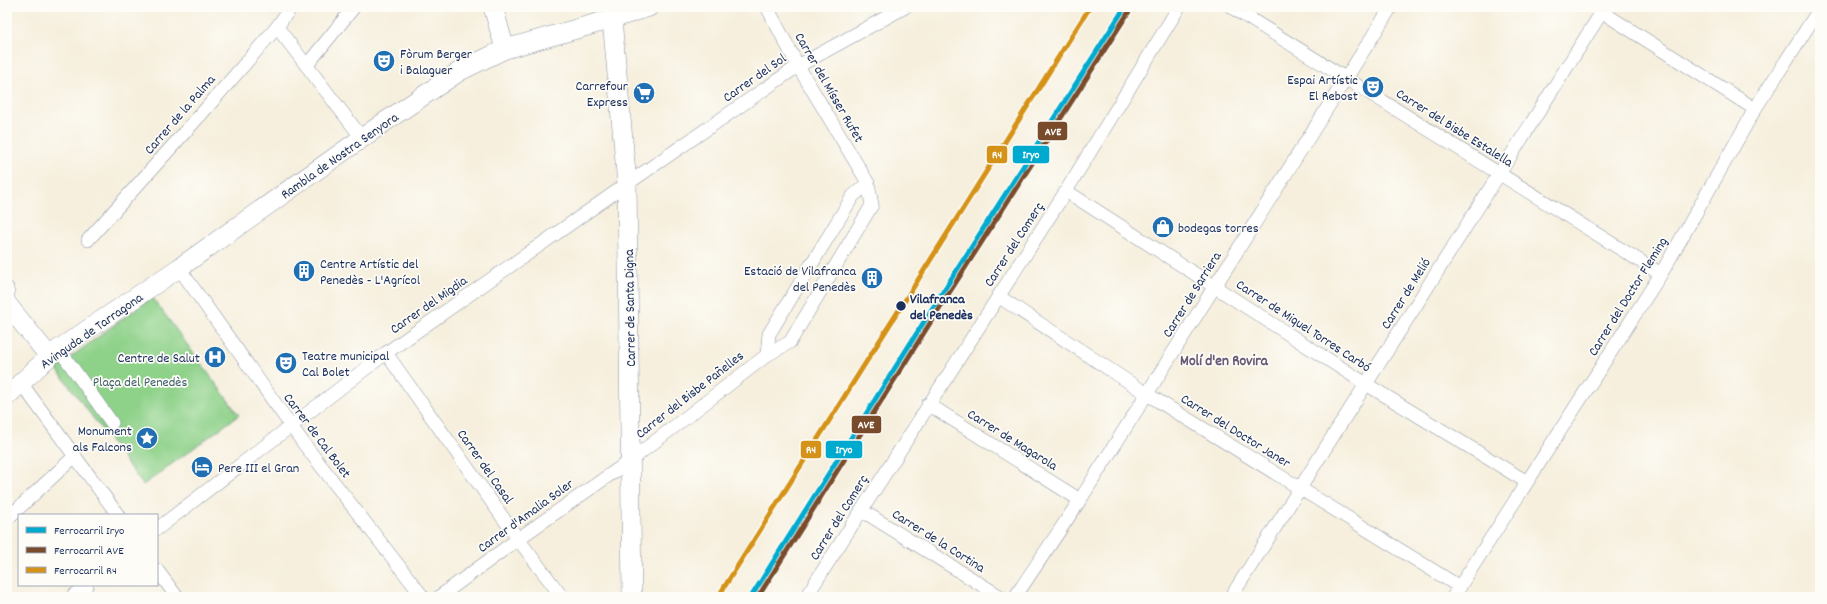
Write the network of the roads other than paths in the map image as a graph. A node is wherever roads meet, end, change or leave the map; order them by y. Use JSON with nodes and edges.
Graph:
{"nodes":[{"id":1,"x":291,"y":7,"type":"edge"},
{"id":2,"x":354,"y":7,"type":"edge"},
{"id":3,"x":493,"y":7,"type":"edge"},
{"id":4,"x":649,"y":7,"type":"edge"},
{"id":5,"x":767,"y":7,"type":"edge"},
{"id":6,"x":905,"y":7,"type":"edge"},
{"id":7,"x":1179,"y":7,"type":"edge"},
{"id":8,"x":1231,"y":7,"type":"edge"},
{"id":9,"x":1391,"y":7,"type":"edge"},
{"id":10,"x":1820,"y":8,"type":"edge"},
{"id":11,"x":1604,"y":10,"type":"edge"},
{"id":12,"x":612,"y":19,"type":"junction"},
{"id":13,"x":276,"y":27,"type":"junction"},
{"id":14,"x":504,"y":49,"type":"junction"},
{"id":15,"x":307,"y":65,"type":"junction"},
{"id":16,"x":798,"y":66,"type":"junction"},
{"id":17,"x":1346,"y":79,"type":"junction"},
{"id":18,"x":1755,"y":109,"type":"junction"},
{"id":19,"x":362,"y":138,"type":"junction"},
{"id":20,"x":1500,"y":174,"type":"junction"},
{"id":21,"x":868,"y":182,"type":"junction"},
{"id":22,"x":627,"y":184,"type":"junction"},
{"id":23,"x":1066,"y":191,"type":"junction"},
{"id":24,"x":88,"y":240,"type":"dead end"},
{"id":25,"x":179,"y":268,"type":"junction"},
{"id":26,"x":1661,"y":274,"type":"junction"},
{"id":27,"x":1215,"y":286,"type":"junction"},
{"id":28,"x":998,"y":296,"type":"junction"},
{"id":29,"x":8,"y":299,"type":"edge"},
{"id":30,"x":54,"y":353,"type":"junction"},
{"id":31,"x":386,"y":353,"type":"junction"},
{"id":32,"x":767,"y":355,"type":"junction"},
{"id":33,"x":21,"y":383,"type":"junction"},
{"id":34,"x":1366,"y":384,"type":"junction"},
{"id":35,"x":1147,"y":394,"type":"junction"},
{"id":36,"x":7,"y":396,"type":"edge"},
{"id":37,"x":928,"y":404,"type":"junction"},
{"id":38,"x":112,"y":422,"type":"dead end"},
{"id":39,"x":290,"y":425,"type":"junction"},
{"id":40,"x":75,"y":456,"type":"junction"},
{"id":41,"x":631,"y":460,"type":"junction"},
{"id":42,"x":1527,"y":482,"type":"junction"},
{"id":43,"x":1300,"y":489,"type":"junction"},
{"id":44,"x":1080,"y":500,"type":"junction"},
{"id":45,"x":860,"y":510,"type":"junction"},
{"id":46,"x":117,"y":514,"type":"edge"},
{"id":47,"x":7,"y":520,"type":"edge"},
{"id":48,"x":158,"y":528,"type":"edge"},
{"id":49,"x":518,"y":539,"type":"junction"},
{"id":50,"x":158,"y":571,"type":"edge"},
{"id":51,"x":86,"y":586,"type":"edge"},
{"id":52,"x":1457,"y":592,"type":"edge"},
{"id":53,"x":72,"y":597,"type":"edge"},
{"id":54,"x":177,"y":597,"type":"edge"},
{"id":55,"x":423,"y":597,"type":"edge"},
{"id":56,"x":439,"y":597,"type":"edge"},
{"id":57,"x":562,"y":597,"type":"edge"},
{"id":58,"x":632,"y":597,"type":"edge"},
{"id":59,"x":806,"y":597,"type":"edge"},
{"id":60,"x":1001,"y":597,"type":"edge"},
{"id":61,"x":1015,"y":597,"type":"edge"},
{"id":62,"x":1231,"y":597,"type":"edge"}],
"edges":[{"from":1,"to":13,"type":"street","name":"Carrer de la Palma"},
{"from":2,"to":15,"type":"street"},
{"from":3,"to":14,"type":"street"},
{"from":4,"to":12,"type":"street","name":"Rambla de Nostra Senyora"},
{"from":5,"to":16,"type":"street","name":"Carrer del Mísser Rufet"},
{"from":6,"to":16,"type":"street","name":"Carrer del Sol"},
{"from":7,"to":23,"type":"street","name":"Carrer del Comerç"},
{"from":8,"to":17,"type":"street","name":"Carrer del Bisbe Estalella"},
{"from":9,"to":17,"type":"street","name":"Carrer de Sarriera"},
{"from":10,"to":18,"type":"street","name":"Carrer del Doctor Fleming"},
{"from":11,"to":18,"type":"street"},
{"from":11,"to":20,"type":"street","name":"Carrer de Melió"},
{"from":12,"to":14,"type":"street","name":"Rambla de Nostra Senyora"},
{"from":12,"to":22,"type":"street","name":"Carrer de Santa Digna"},
{"from":13,"to":15,"type":"street"},
{"from":13,"to":24,"type":"street","name":"Carrer de la Palma"},
{"from":14,"to":19,"type":"street","name":"Rambla de Nostra Senyora"},
{"from":15,"to":19,"type":"street"},
{"from":16,"to":21,"type":"street","name":"Carrer del Mísser Rufet"},
{"from":16,"to":22,"type":"street","name":"Carrer del Sol"},
{"from":17,"to":20,"type":"street","name":"Carrer del Bisbe Estalella"},
{"from":17,"to":27,"type":"street","name":"Carrer de Sarriera"},
{"from":18,"to":26,"type":"street","name":"Carrer del Doctor Fleming"},
{"from":19,"to":25,"type":"street","name":"Rambla de Nostra Senyora"},
{"from":20,"to":26,"type":"street","name":"Carrer del Bisbe Estalella"},
{"from":20,"to":34,"type":"street","name":"Carrer de Melió"},
{"from":21,"to":32,"type":"street"},
{"from":21,"to":32,"type":"street","name":"Carrer del Bisbe Pañelles"},
{"from":22,"to":31,"type":"street","name":"Carrer del Migdia"},
{"from":22,"to":41,"type":"street","name":"Carrer de Santa Digna"},
{"from":23,"to":27,"type":"street","name":"Carrer de Miquel Torres Carbó"},
{"from":23,"to":28,"type":"street","name":"Carrer del Comerç"},
{"from":25,"to":30,"type":"street","name":"Avinguda de Tarragona"},
{"from":25,"to":39,"type":"street","name":"Carrer de Cal Bolet"},
{"from":26,"to":42,"type":"street","name":"Carrer del Doctor Fleming"},
{"from":27,"to":34,"type":"street","name":"Carrer de Miquel Torres Carbó"},
{"from":27,"to":35,"type":"street","name":"Carrer de Sarriera"},
{"from":28,"to":35,"type":"street","name":"Carrer del Doctor Janer"},
{"from":28,"to":37,"type":"street","name":"Carrer del Comerç"},
{"from":29,"to":30,"type":"street"},
{"from":30,"to":33,"type":"street","name":"Avinguda de Tarragona"},
{"from":30,"to":38,"type":"street"},
{"from":31,"to":39,"type":"street","name":"Carrer del Migdia"},
{"from":31,"to":49,"type":"street","name":"Carrer del Casal"},
{"from":32,"to":41,"type":"street","name":"Carrer del Bisbe Pañelles"},
{"from":33,"to":36,"type":"street","name":"Avinguda de Tarragona"},
{"from":33,"to":40,"type":"street"},
{"from":34,"to":42,"type":"street","name":"Carrer de Miquel Torres Carbó"},
{"from":34,"to":43,"type":"street","name":"Carrer de Melió"},
{"from":35,"to":43,"type":"street","name":"Carrer del Doctor Janer"},
{"from":35,"to":44,"type":"street","name":"Carrer de Sarriera"},
{"from":37,"to":44,"type":"street","name":"Carrer de Magarola"},
{"from":37,"to":45,"type":"street","name":"Carrer del Comerç"},
{"from":39,"to":48,"type":"street","name":"Carrer del Migdia"},
{"from":39,"to":55,"type":"street","name":"Carrer de Cal Bolet"},
{"from":40,"to":46,"type":"street"},
{"from":40,"to":47,"type":"street"},
{"from":41,"to":49,"type":"street","name":"Carrer d'Amalia Soler"},
{"from":41,"to":58,"type":"street","name":"Carrer de Santa Digna"},
{"from":42,"to":52,"type":"street","name":"Carrer del Doctor Fleming"},
{"from":43,"to":52,"type":"street","name":"Carrer del Doctor Janer"},
{"from":43,"to":62,"type":"street","name":"Carrer de Melió"},
{"from":44,"to":61,"type":"street","name":"Carrer de Sarriera"},
{"from":45,"to":59,"type":"street","name":"Carrer del Comerç"},
{"from":45,"to":60,"type":"street","name":"Carrer de la Cortina"},
{"from":49,"to":56,"type":"street","name":"Carrer d'Amalia Soler"},
{"from":49,"to":57,"type":"street","name":"Carrer del Casal"},
{"from":50,"to":54,"type":"street"},
{"from":51,"to":53,"type":"street"}]}
